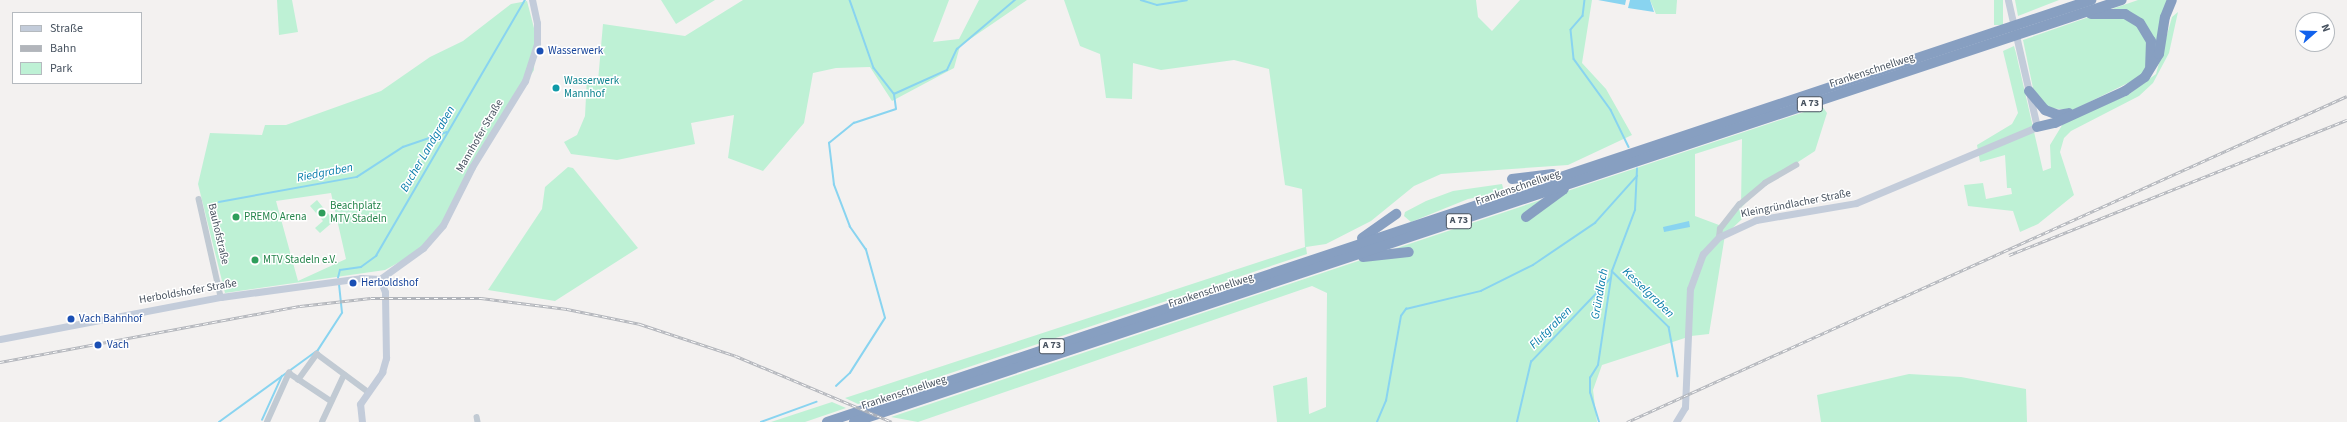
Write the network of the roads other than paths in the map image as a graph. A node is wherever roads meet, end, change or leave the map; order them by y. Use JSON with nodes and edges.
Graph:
{"nodes":[{"id":1,"x":2008,"y":0,"type":"edge"},
{"id":2,"x":2122,"y":0,"type":"edge"},
{"id":3,"x":2172,"y":0,"type":"edge"},
{"id":4,"x":532,"y":1,"type":"edge"},
{"id":5,"x":2088,"y":1,"type":"edge"},
{"id":6,"x":2075,"y":16,"type":"junction"},
{"id":7,"x":2147,"y":74,"type":"junction"},
{"id":8,"x":2029,"y":91,"type":"junction"},
{"id":9,"x":2075,"y":112,"type":"junction"},
{"id":10,"x":2058,"y":115,"type":"junction"},
{"id":11,"x":2037,"y":126,"type":"junction"},
{"id":12,"x":1796,"y":165,"type":"dead end"},
{"id":13,"x":1580,"y":175,"type":"junction"},
{"id":14,"x":1512,"y":179,"type":"dead end"},
{"id":15,"x":199,"y":199,"type":"dead end"},
{"id":16,"x":1396,"y":214,"type":"dead end"},
{"id":17,"x":1526,"y":217,"type":"dead end"},
{"id":18,"x":1719,"y":237,"type":"junction"},
{"id":19,"x":1409,"y":252,"type":"dead end"},
{"id":20,"x":1340,"y":255,"type":"junction"},
{"id":21,"x":380,"y":279,"type":"junction"},
{"id":22,"x":221,"y":298,"type":"junction"},
{"id":23,"x":0,"y":339,"type":"edge"},
{"id":24,"x":344,"y":375,"type":"junction"},
{"id":25,"x":298,"y":380,"type":"junction"},
{"id":26,"x":367,"y":391,"type":"junction"},
{"id":27,"x":331,"y":401,"type":"junction"},
{"id":28,"x":267,"y":422,"type":"edge"},
{"id":29,"x":322,"y":422,"type":"edge"},
{"id":30,"x":362,"y":422,"type":"edge"},
{"id":31,"x":827,"y":422,"type":"edge"},
{"id":32,"x":854,"y":422,"type":"edge"},
{"id":33,"x":1676,"y":422,"type":"edge"}],
"edges":[{"from":1,"to":8,"type":"street"},
{"from":2,"to":6,"type":"highway","name":"Frankenschnellweg","number":"A 73"},
{"from":3,"to":7,"type":"highway"},
{"from":4,"to":21,"type":"street","name":"Mannhofer Straße"},
{"from":5,"to":13,"type":"highway","name":"Frankenschnellweg","number":"A 73"},
{"from":6,"to":7,"type":"highway"},
{"from":6,"to":13,"type":"highway","name":"Frankenschnellweg","number":"A 73"},
{"from":7,"to":9,"type":"highway"},
{"from":8,"to":10,"type":"highway"},
{"from":8,"to":11,"type":"street"},
{"from":9,"to":10,"type":"highway"},
{"from":9,"to":11,"type":"highway"},
{"from":10,"to":11,"type":"highway"},
{"from":11,"to":18,"type":"street","name":"Kleingründlacher Straße"},
{"from":12,"to":18,"type":"street"},
{"from":13,"to":14,"type":"highway"},
{"from":13,"to":17,"type":"highway"},
{"from":13,"to":20,"type":"highway","name":"Frankenschnellweg","number":"A 73"},
{"from":15,"to":22,"type":"street","name":"Bauhofstraße"},
{"from":16,"to":20,"type":"highway"},
{"from":18,"to":33,"type":"street","name":"Kleingründlacher Straße"},
{"from":19,"to":20,"type":"highway"},
{"from":20,"to":31,"type":"highway","name":"Frankenschnellweg","number":"A 73"},
{"from":20,"to":32,"type":"highway","name":"Frankenschnellweg","number":"A 73"},
{"from":21,"to":22,"type":"street","name":"Herboldshofer Straße"},
{"from":21,"to":26,"type":"street"},
{"from":22,"to":23,"type":"street","name":"Herboldshofer Straße"},
{"from":24,"to":25,"type":"street"},
{"from":24,"to":26,"type":"street"},
{"from":24,"to":27,"type":"street"},
{"from":25,"to":27,"type":"street"},
{"from":25,"to":28,"type":"street"},
{"from":26,"to":30,"type":"street"},
{"from":27,"to":29,"type":"street"}]}
